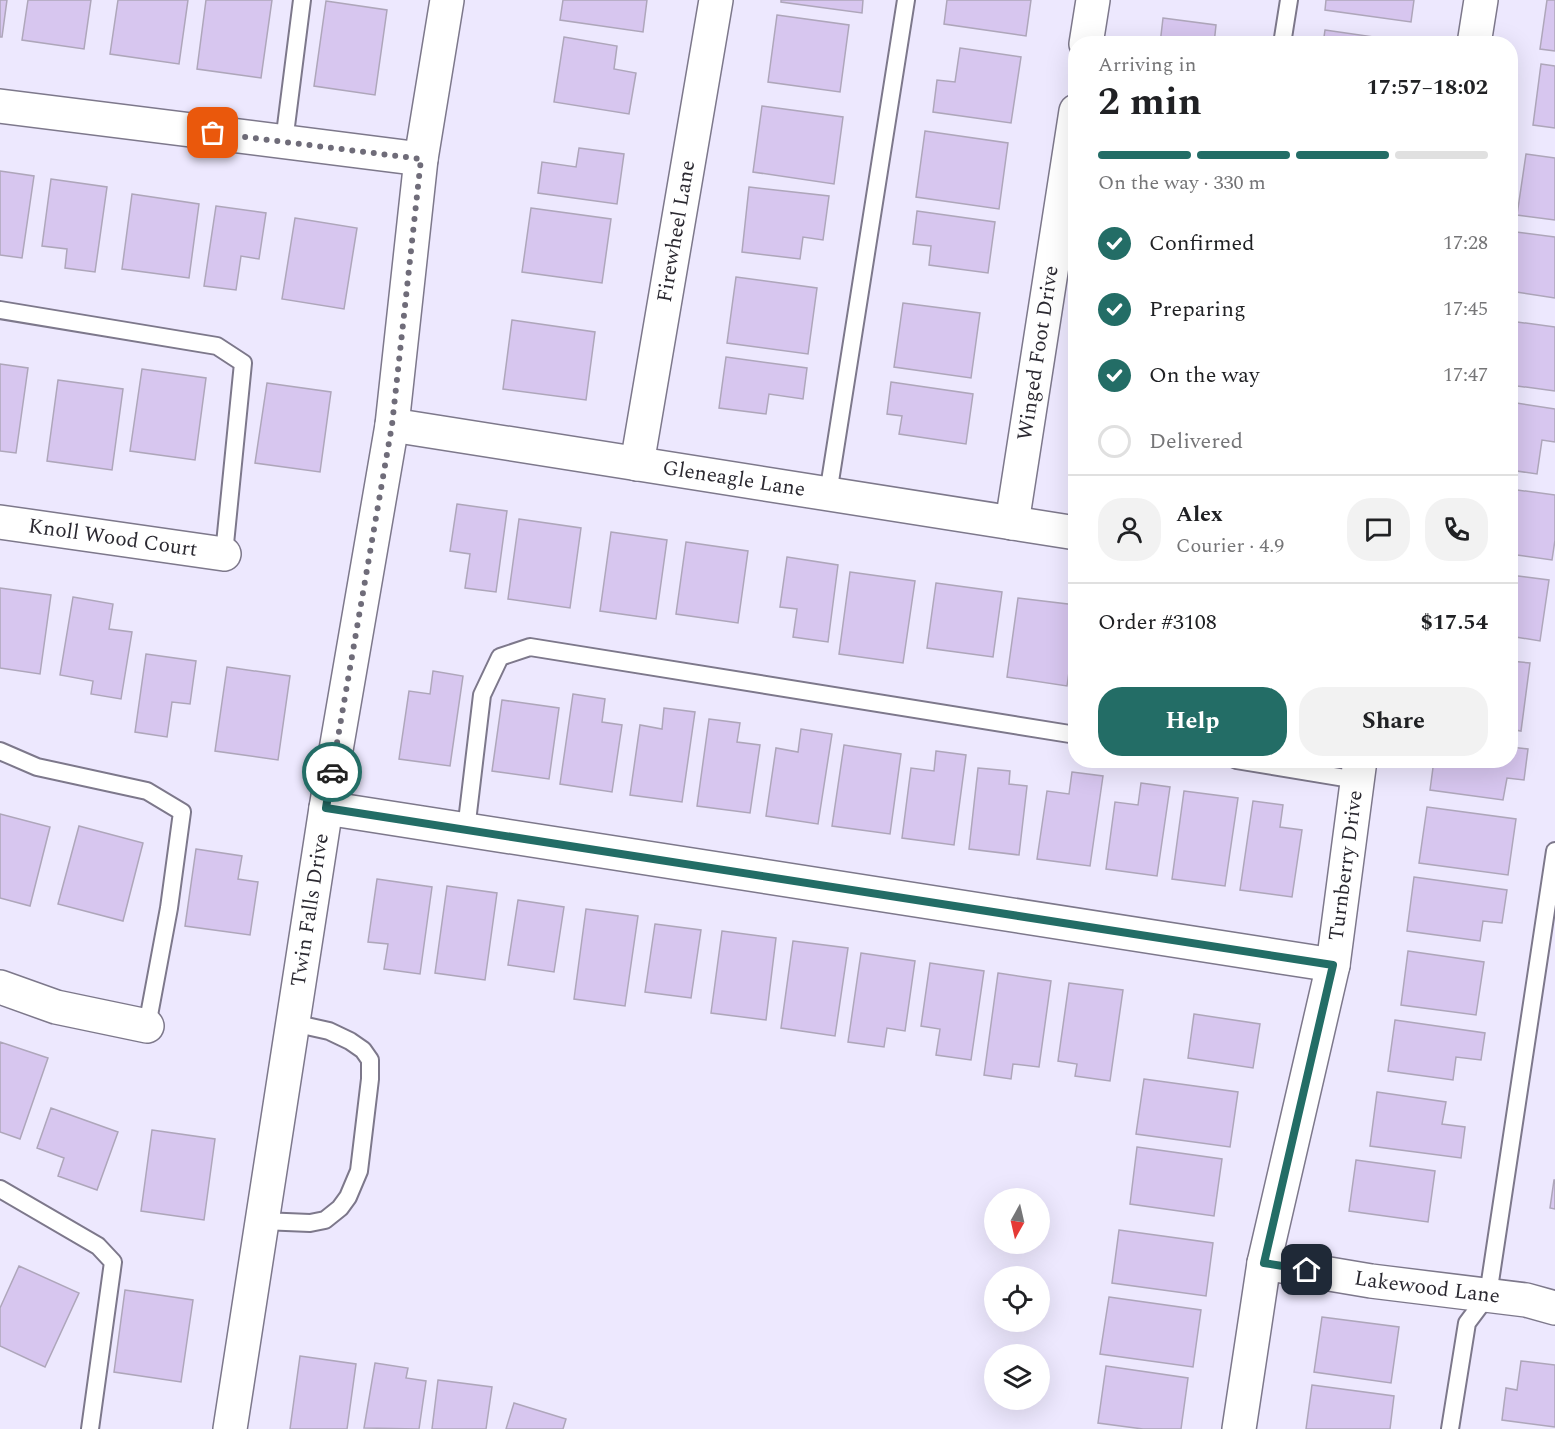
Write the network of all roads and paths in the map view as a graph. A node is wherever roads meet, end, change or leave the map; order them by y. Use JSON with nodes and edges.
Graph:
{"nodes":[{"id":1,"x":302,"y":0,"type":"edge"},
{"id":2,"x":447,"y":0,"type":"edge"},
{"id":3,"x":716,"y":0,"type":"edge"},
{"id":4,"x":906,"y":0,"type":"edge"},
{"id":5,"x":1093,"y":0,"type":"edge"},
{"id":6,"x":1288,"y":0,"type":"edge"},
{"id":7,"x":1481,"y":0,"type":"edge"},
{"id":8,"x":1087,"y":36,"type":"edge"},
{"id":9,"x":1283,"y":36,"type":"edge"},
{"id":10,"x":1475,"y":36,"type":"edge"},
{"id":11,"x":0,"y":106,"type":"edge"},
{"id":12,"x":284,"y":142,"type":"junction"},
{"id":13,"x":421,"y":159,"type":"junction"},
{"id":14,"x":1068,"y":162,"type":"edge"},
{"id":15,"x":0,"y":310,"type":"edge"},
{"id":16,"x":392,"y":425,"type":"junction"},
{"id":17,"x":637,"y":464,"type":"junction"},
{"id":18,"x":828,"y":494,"type":"junction"},
{"id":19,"x":0,"y":522,"type":"edge"},
{"id":20,"x":1012,"y":523,"type":"junction"},
{"id":21,"x":1068,"y":532,"type":"edge"},
{"id":22,"x":224,"y":554,"type":"joint"},
{"id":23,"x":1068,"y":734,"type":"edge"},
{"id":24,"x":0,"y":751,"type":"edge"},
{"id":25,"x":1334,"y":768,"type":"edge"},
{"id":26,"x":1359,"y":770,"type":"edge"},
{"id":27,"x":326,"y":808,"type":"junction"},
{"id":28,"x":466,"y":830,"type":"junction"},
{"id":29,"x":1555,"y":851,"type":"edge"},
{"id":30,"x":1333,"y":965,"type":"junction"},
{"id":31,"x":0,"y":987,"type":"edge"},
{"id":32,"x":292,"y":1023,"type":"junction"},
{"id":33,"x":147,"y":1026,"type":"joint"},
{"id":34,"x":0,"y":1190,"type":"edge"},
{"id":35,"x":262,"y":1221,"type":"junction"},
{"id":36,"x":1264,"y":1263,"type":"junction"},
{"id":37,"x":1488,"y":1294,"type":"junction"},
{"id":38,"x":1555,"y":1308,"type":"edge"},
{"id":39,"x":90,"y":1429,"type":"edge"},
{"id":40,"x":230,"y":1429,"type":"edge"},
{"id":41,"x":1239,"y":1429,"type":"edge"},
{"id":42,"x":1450,"y":1429,"type":"edge"}],
"edges":[{"from":1,"to":12,"type":"lane"},
{"from":2,"to":13,"type":"street","name":"Twin Falls Drive"},
{"from":3,"to":17,"type":"street","name":"Firewheel Lane"},
{"from":4,"to":18,"type":"lane"},
{"from":5,"to":8,"type":"street"},
{"from":6,"to":9,"type":"lane"},
{"from":7,"to":10,"type":"street"},
{"from":11,"to":12,"type":"street"},
{"from":12,"to":13,"type":"street"},
{"from":13,"to":16,"type":"street","name":"Twin Falls Drive"},
{"from":14,"to":20,"type":"street","name":"Winged Foot Drive"},
{"from":15,"to":22,"type":"lane"},
{"from":16,"to":17,"type":"street","name":"Gleneagle Lane"},
{"from":16,"to":27,"type":"street","name":"Twin Falls Drive"},
{"from":17,"to":18,"type":"street","name":"Gleneagle Lane"},
{"from":18,"to":20,"type":"street","name":"Gleneagle Lane"},
{"from":19,"to":22,"type":"street","name":"Knoll Wood Court"},
{"from":20,"to":21,"type":"street","name":"Gleneagle Lane"},
{"from":23,"to":28,"type":"lane"},
{"from":24,"to":33,"type":"lane"},
{"from":25,"to":26,"type":"lane"},
{"from":26,"to":30,"type":"street","name":"Turnberry Drive"},
{"from":27,"to":28,"type":"street"},
{"from":27,"to":32,"type":"street","name":"Twin Falls Drive"},
{"from":28,"to":30,"type":"street"},
{"from":29,"to":37,"type":"lane"},
{"from":30,"to":36,"type":"street","name":"Turnberry Drive"},
{"from":31,"to":33,"type":"street"},
{"from":32,"to":35,"type":"street","name":"Twin Falls Drive"},
{"from":32,"to":35,"type":"lane"},
{"from":34,"to":39,"type":"lane"},
{"from":35,"to":40,"type":"street","name":"Twin Falls Drive"},
{"from":36,"to":37,"type":"street","name":"Lakewood Lane"},
{"from":36,"to":41,"type":"street","name":"Turnberry Drive"},
{"from":37,"to":38,"type":"street","name":"Lakewood Lane"},
{"from":37,"to":42,"type":"lane"}]}
